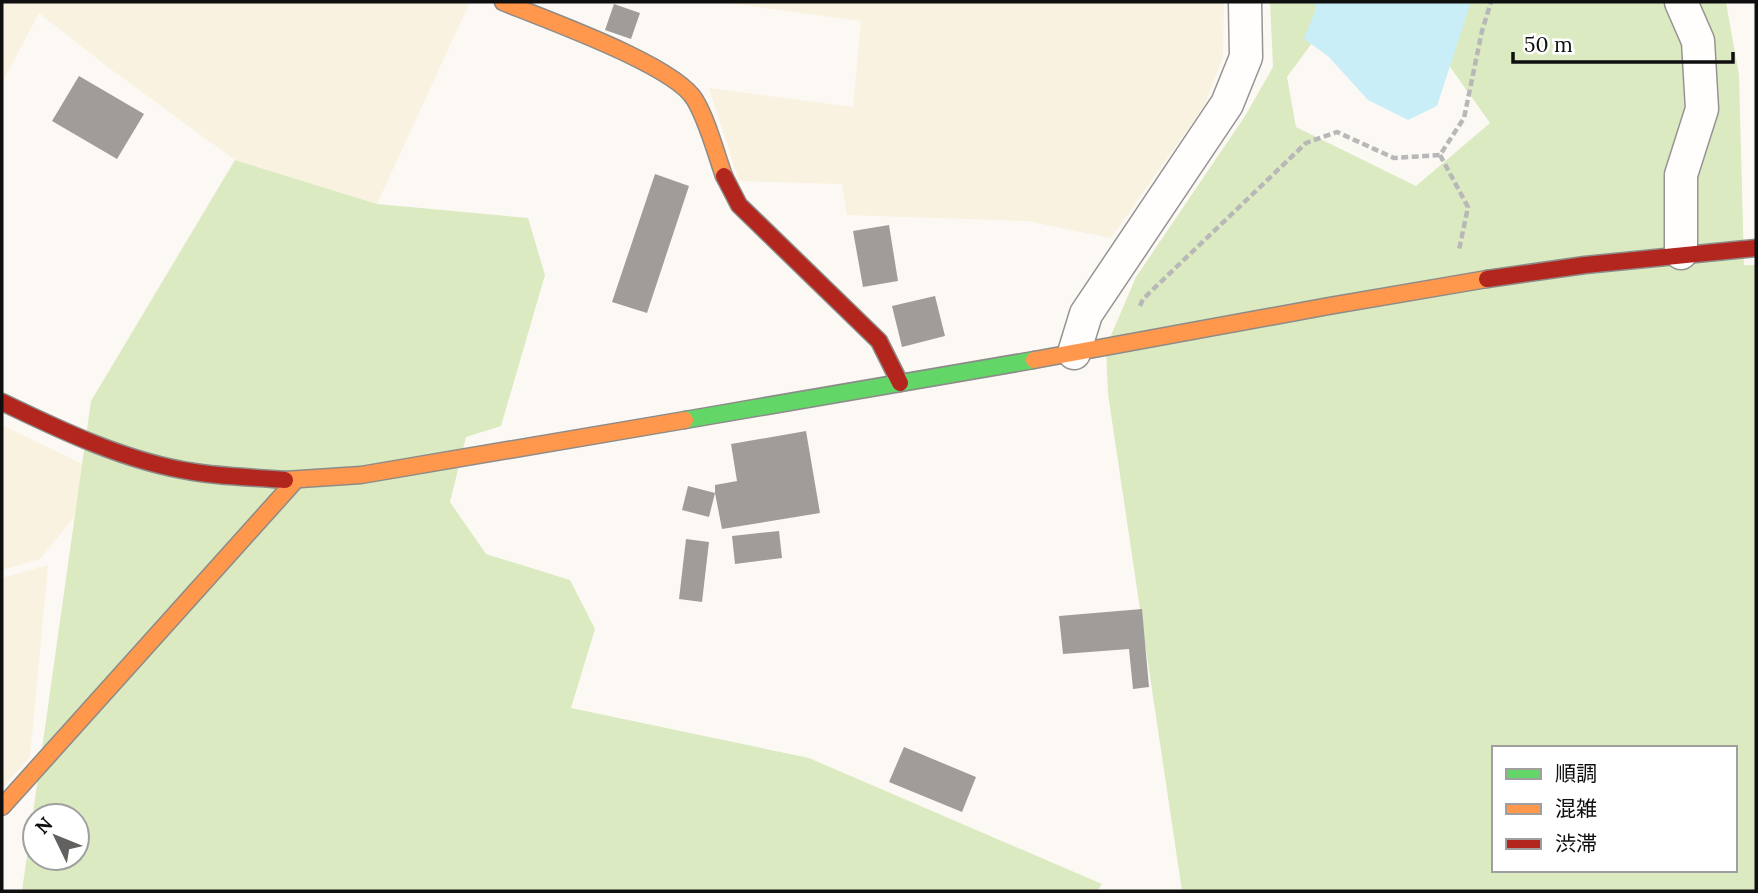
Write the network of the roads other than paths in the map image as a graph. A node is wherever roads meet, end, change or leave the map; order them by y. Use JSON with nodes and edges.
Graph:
{"nodes":[{"id":1,"x":503,"y":2,"type":"edge"},
{"id":2,"x":1245,"y":2,"type":"edge"},
{"id":3,"x":1681,"y":2,"type":"edge"},
{"id":4,"x":1756,"y":248,"type":"edge"},
{"id":5,"x":1681,"y":253,"type":"junction"},
{"id":6,"x":1074,"y":353,"type":"junction"},
{"id":7,"x":900,"y":383,"type":"junction"},
{"id":8,"x":2,"y":402,"type":"edge"},
{"id":9,"x":295,"y":481,"type":"junction"},
{"id":10,"x":2,"y":807,"type":"edge"}],
"edges":[{"from":1,"to":7,"type":"street"},
{"from":2,"to":6,"type":"street"},
{"from":3,"to":5,"type":"street"},
{"from":4,"to":5,"type":"street"},
{"from":5,"to":6,"type":"street"},
{"from":6,"to":7,"type":"street"},
{"from":7,"to":9,"type":"street"},
{"from":8,"to":9,"type":"street"},
{"from":9,"to":10,"type":"street"}]}
